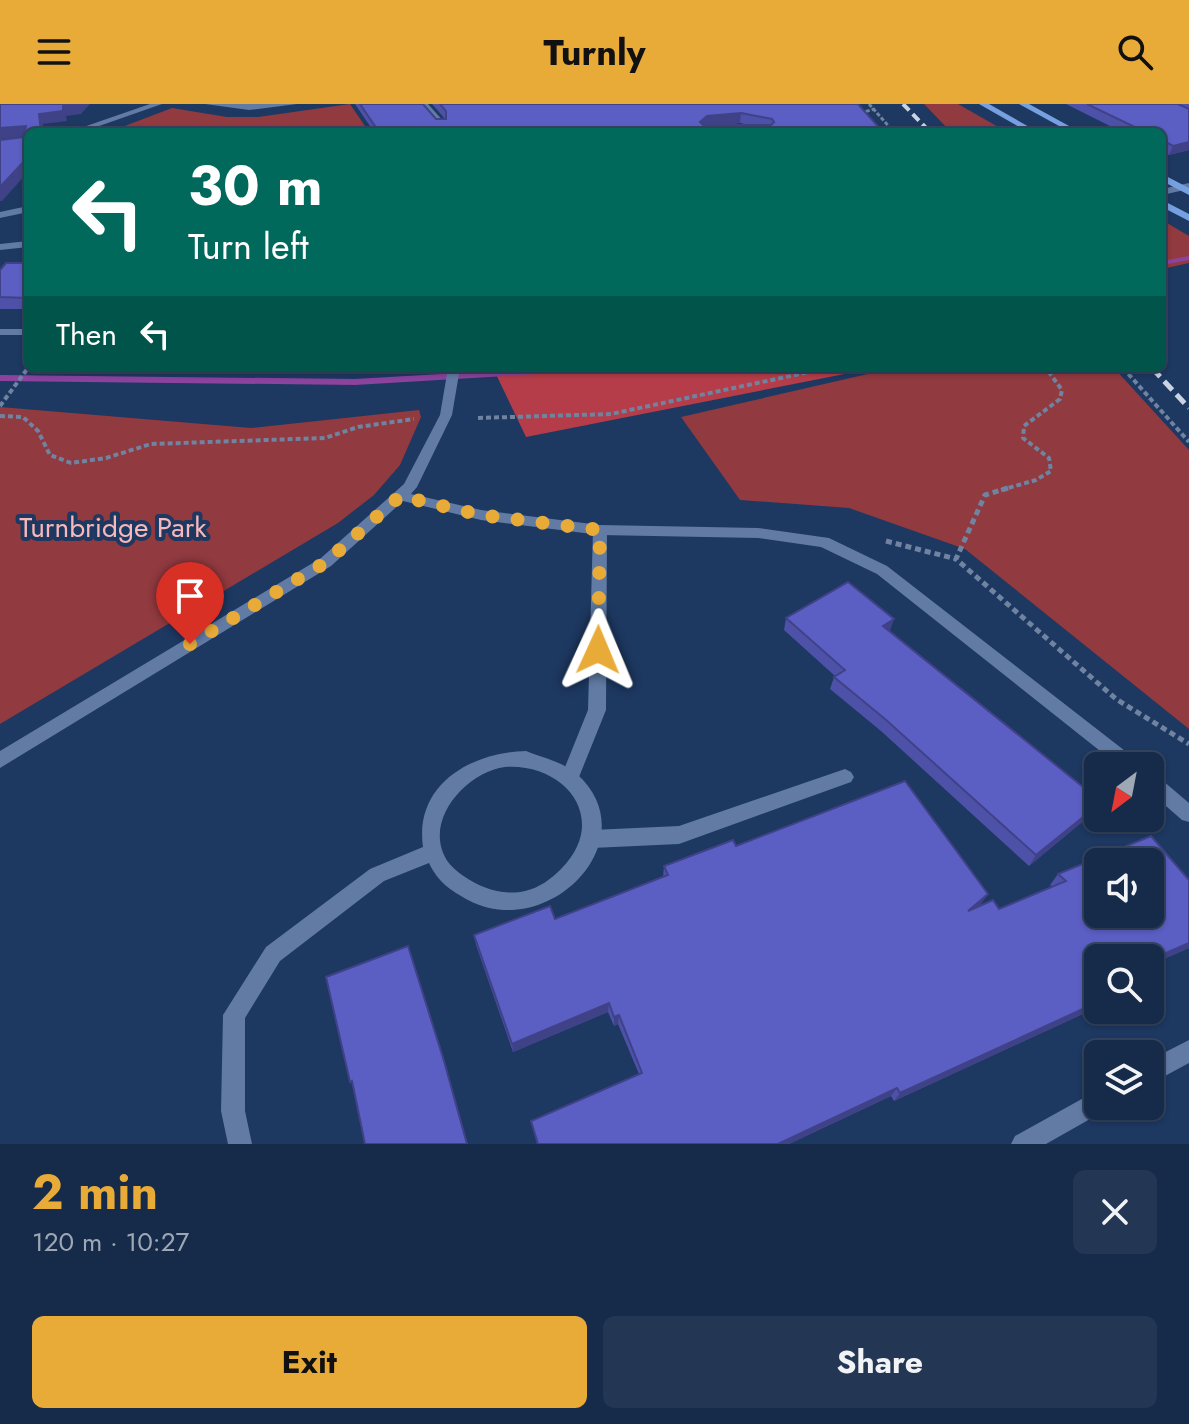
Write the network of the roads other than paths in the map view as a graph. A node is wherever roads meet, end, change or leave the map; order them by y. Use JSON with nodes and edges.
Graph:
{"nodes":[{"id":1,"x":158,"y":104,"type":"edge"},
{"id":2,"x":209,"y":104,"type":"edge"},
{"id":3,"x":293,"y":104,"type":"edge"},
{"id":4,"x":424,"y":104,"type":"edge"},
{"id":5,"x":983,"y":104,"type":"edge"},
{"id":6,"x":1023,"y":104,"type":"edge"},
{"id":7,"x":442,"y":125,"type":"edge"},
{"id":8,"x":85,"y":128,"type":"edge"},
{"id":9,"x":1027,"y":128,"type":"edge"},
{"id":10,"x":1068,"y":128,"type":"edge"},
{"id":11,"x":1166,"y":179,"type":"edge"},
{"id":12,"x":1186,"y":188,"type":"edge"},
{"id":13,"x":1166,"y":191,"type":"edge"},
{"id":14,"x":1166,"y":205,"type":"edge"},
{"id":15,"x":24,"y":210,"type":"edge"},
{"id":16,"x":0,"y":215,"type":"edge"},
{"id":17,"x":1189,"y":218,"type":"edge"},
{"id":18,"x":24,"y":245,"type":"edge"},
{"id":19,"x":0,"y":248,"type":"edge"},
{"id":20,"x":0,"y":332,"type":"edge"},
{"id":21,"x":24,"y":332,"type":"edge"},
{"id":22,"x":453,"y":372,"type":"edge"},
{"id":23,"x":400,"y":496,"type":"junction"},
{"id":24,"x":600,"y":530,"type":"junction"},
{"id":25,"x":1114,"y":752,"type":"edge"},
{"id":26,"x":0,"y":760,"type":"edge"},
{"id":27,"x":570,"y":777,"type":"junction"},
{"id":28,"x":845,"y":777,"type":"dead end"},
{"id":29,"x":1164,"y":793,"type":"edge"},
{"id":30,"x":1189,"y":814,"type":"edge"},
{"id":31,"x":592,"y":839,"type":"junction"},
{"id":32,"x":433,"y":852,"type":"junction"},
{"id":33,"x":1189,"y":1051,"type":"edge"},
{"id":34,"x":1164,"y":1065,"type":"edge"},
{"id":35,"x":1084,"y":1110,"type":"edge"},
{"id":36,"x":240,"y":1144,"type":"edge"},
{"id":37,"x":1023,"y":1144,"type":"edge"}],
"edges":[{"from":1,"to":8,"type":"street"},
{"from":2,"to":3,"type":"street"},
{"from":4,"to":7,"type":"street"},
{"from":5,"to":9,"type":"main road"},
{"from":6,"to":10,"type":"main road"},
{"from":11,"to":12,"type":"main road"},
{"from":12,"to":13,"type":"street"},
{"from":14,"to":17,"type":"main road"},
{"from":15,"to":16,"type":"street"},
{"from":18,"to":19,"type":"street"},
{"from":20,"to":21,"type":"street"},
{"from":22,"to":23,"type":"street"},
{"from":23,"to":24,"type":"street"},
{"from":23,"to":26,"type":"street"},
{"from":24,"to":25,"type":"street"},
{"from":24,"to":27,"type":"street"},
{"from":27,"to":31,"type":"street"},
{"from":27,"to":32,"type":"street"},
{"from":28,"to":31,"type":"street"},
{"from":29,"to":30,"type":"street"},
{"from":31,"to":32,"type":"street"},
{"from":32,"to":36,"type":"street"},
{"from":33,"to":34,"type":"street"},
{"from":35,"to":37,"type":"street"}]}
